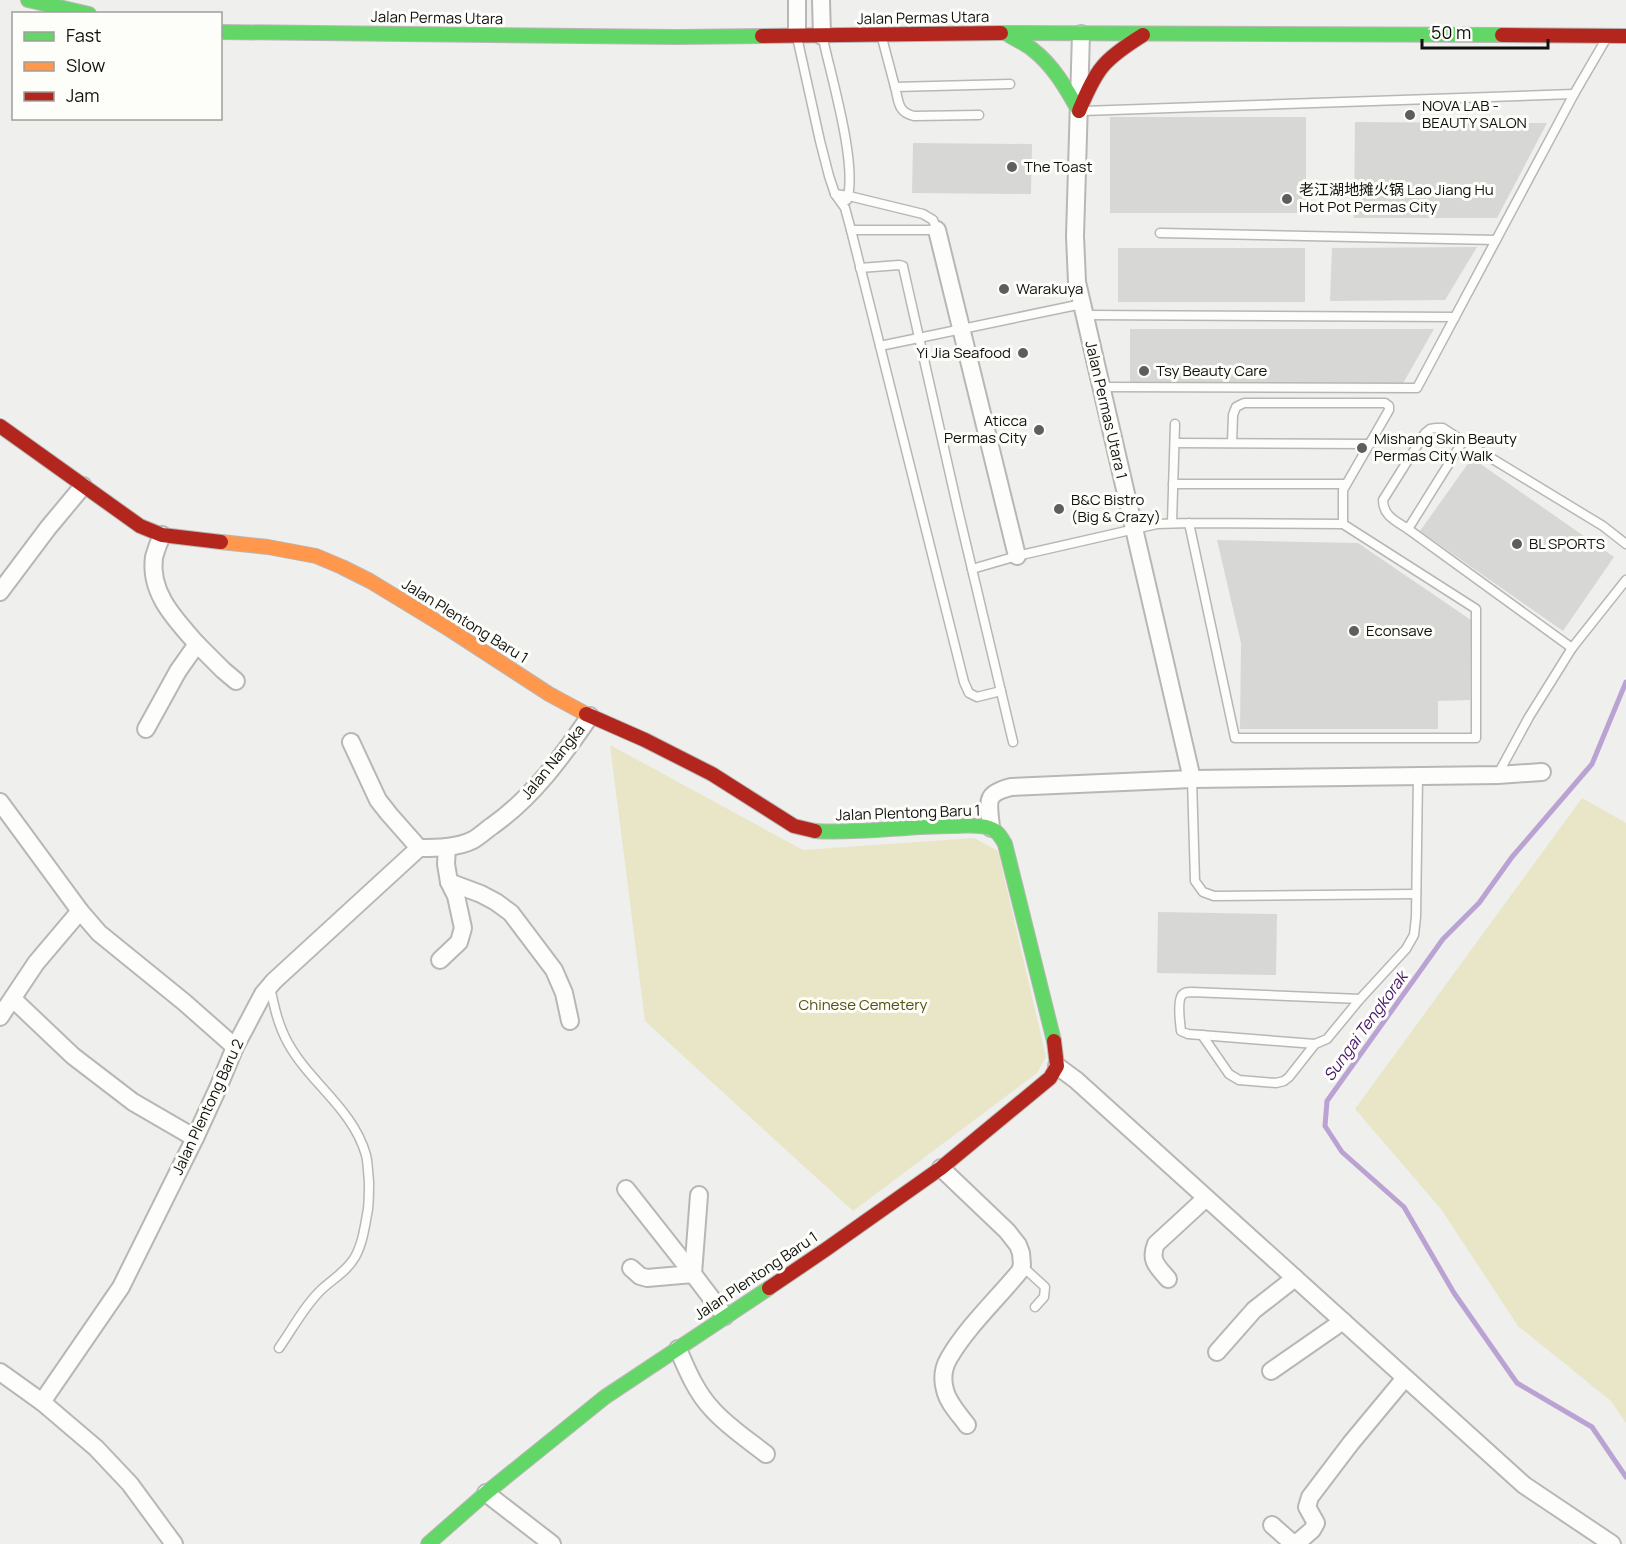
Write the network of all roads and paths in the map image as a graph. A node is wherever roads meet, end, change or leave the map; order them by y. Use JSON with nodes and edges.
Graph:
{"nodes":[{"id":1,"x":28,"y":0,"type":"edge"},
{"id":2,"x":797,"y":0,"type":"edge"},
{"id":3,"x":821,"y":0,"type":"edge"},
{"id":4,"x":80,"y":12,"type":"edge"},
{"id":5,"x":222,"y":32,"type":"edge"},
{"id":6,"x":1005,"y":33,"type":"junction"},
{"id":7,"x":1081,"y":34,"type":"junction"},
{"id":8,"x":797,"y":35,"type":"junction"},
{"id":9,"x":881,"y":35,"type":"junction"},
{"id":10,"x":1143,"y":35,"type":"junction"},
{"id":11,"x":822,"y":36,"type":"junction"},
{"id":12,"x":1607,"y":36,"type":"junction"},
{"id":13,"x":1626,"y":36,"type":"edge"},
{"id":14,"x":1010,"y":84,"type":"dead end"},
{"id":15,"x":895,"y":87,"type":"junction"},
{"id":16,"x":1574,"y":94,"type":"junction"},
{"id":17,"x":1079,"y":111,"type":"junction"},
{"id":18,"x":979,"y":115,"type":"dead end"},
{"id":19,"x":836,"y":194,"type":"junction"},
{"id":20,"x":849,"y":196,"type":"junction"},
{"id":21,"x":845,"y":208,"type":"junction"},
{"id":22,"x":851,"y":230,"type":"junction"},
{"id":23,"x":937,"y":230,"type":"junction"},
{"id":24,"x":1160,"y":233,"type":"dead end"},
{"id":25,"x":1496,"y":240,"type":"junction"},
{"id":26,"x":860,"y":268,"type":"junction"},
{"id":27,"x":1083,"y":310,"type":"junction"},
{"id":28,"x":1455,"y":317,"type":"junction"},
{"id":29,"x":962,"y":329,"type":"junction"},
{"id":30,"x":920,"y":338,"type":"junction"},
{"id":31,"x":880,"y":346,"type":"junction"},
{"id":32,"x":1101,"y":387,"type":"junction"},
{"id":33,"x":1175,"y":424,"type":"dead end"},
{"id":34,"x":0,"y":426,"type":"edge"},
{"id":35,"x":1463,"y":441,"type":"junction"},
{"id":36,"x":1175,"y":443,"type":"junction"},
{"id":37,"x":1232,"y":443,"type":"junction"},
{"id":38,"x":1370,"y":444,"type":"junction"},
{"id":39,"x":1173,"y":484,"type":"junction"},
{"id":40,"x":1346,"y":484,"type":"junction"},
{"id":41,"x":83,"y":486,"type":"junction"},
{"id":42,"x":1172,"y":523,"type":"junction"},
{"id":43,"x":1189,"y":523,"type":"junction"},
{"id":44,"x":1342,"y":524,"type":"junction"},
{"id":45,"x":1134,"y":528,"type":"junction"},
{"id":46,"x":1408,"y":529,"type":"junction"},
{"id":47,"x":162,"y":535,"type":"junction"},
{"id":48,"x":1626,"y":544,"type":"edge"},
{"id":49,"x":1017,"y":556,"type":"junction"},
{"id":50,"x":972,"y":569,"type":"junction"},
{"id":51,"x":1626,"y":580,"type":"edge"},
{"id":52,"x":0,"y":592,"type":"edge"},
{"id":53,"x":197,"y":644,"type":"junction"},
{"id":54,"x":1572,"y":648,"type":"junction"},
{"id":55,"x":236,"y":681,"type":"dead end"},
{"id":56,"x":1001,"y":691,"type":"junction"},
{"id":57,"x":590,"y":716,"type":"junction"},
{"id":58,"x":146,"y":729,"type":"dead end"},
{"id":59,"x":351,"y":742,"type":"dead end"},
{"id":60,"x":1013,"y":742,"type":"dead end"},
{"id":61,"x":1542,"y":772,"type":"dead end"},
{"id":62,"x":1498,"y":775,"type":"junction"},
{"id":63,"x":1418,"y":776,"type":"junction"},
{"id":64,"x":1192,"y":779,"type":"junction"},
{"id":65,"x":0,"y":802,"type":"edge"},
{"id":66,"x":991,"y":828,"type":"junction"},
{"id":67,"x":447,"y":847,"type":"junction"},
{"id":68,"x":419,"y":848,"type":"junction"},
{"id":69,"x":449,"y":882,"type":"junction"},
{"id":70,"x":1416,"y":894,"type":"junction"},
{"id":71,"x":80,"y":911,"type":"junction"},
{"id":72,"x":440,"y":960,"type":"dead end"},
{"id":73,"x":270,"y":986,"type":"junction"},
{"id":74,"x":12,"y":999,"type":"junction"},
{"id":75,"x":1360,"y":999,"type":"junction"},
{"id":76,"x":0,"y":1017,"type":"edge"},
{"id":77,"x":570,"y":1021,"type":"dead end"},
{"id":78,"x":1202,"y":1035,"type":"junction"},
{"id":79,"x":1315,"y":1044,"type":"junction"},
{"id":80,"x":235,"y":1047,"type":"junction"},
{"id":81,"x":1057,"y":1066,"type":"junction"},
{"id":82,"x":195,"y":1138,"type":"junction"},
{"id":83,"x":940,"y":1168,"type":"junction"},
{"id":84,"x":626,"y":1189,"type":"dead end"},
{"id":85,"x":699,"y":1195,"type":"dead end"},
{"id":86,"x":1206,"y":1198,"type":"junction"},
{"id":87,"x":1022,"y":1265,"type":"junction"},
{"id":88,"x":631,"y":1268,"type":"dead end"},
{"id":89,"x":693,"y":1274,"type":"junction"},
{"id":90,"x":1295,"y":1278,"type":"junction"},
{"id":91,"x":1168,"y":1279,"type":"dead end"},
{"id":92,"x":1035,"y":1307,"type":"dead end"},
{"id":93,"x":725,"y":1316,"type":"junction"},
{"id":94,"x":1343,"y":1321,"type":"junction"},
{"id":95,"x":279,"y":1348,"type":"dead end"},
{"id":96,"x":678,"y":1348,"type":"junction"},
{"id":97,"x":1216,"y":1352,"type":"dead end"},
{"id":98,"x":1271,"y":1371,"type":"dead end"},
{"id":99,"x":0,"y":1372,"type":"edge"},
{"id":100,"x":1404,"y":1377,"type":"junction"},
{"id":101,"x":42,"y":1402,"type":"junction"},
{"id":102,"x":967,"y":1425,"type":"dead end"},
{"id":103,"x":766,"y":1454,"type":"dead end"},
{"id":104,"x":486,"y":1493,"type":"junction"},
{"id":105,"x":1272,"y":1525,"type":"dead end"},
{"id":106,"x":174,"y":1544,"type":"edge"},
{"id":107,"x":428,"y":1544,"type":"edge"},
{"id":108,"x":552,"y":1544,"type":"edge"},
{"id":109,"x":1612,"y":1544,"type":"edge"}],
"edges":[{"from":1,"to":4,"type":"street"},
{"from":2,"to":8,"type":"street"},
{"from":3,"to":11,"type":"street"},
{"from":5,"to":8,"type":"street","name":"Jalan Permas Utara"},
{"from":6,"to":7,"type":"street","name":"Jalan Permas Utara"},
{"from":6,"to":9,"type":"street","name":"Jalan Permas Utara"},
{"from":6,"to":17,"type":"street"},
{"from":7,"to":10,"type":"street","name":"Jalan Permas Utara"},
{"from":7,"to":17,"type":"street","name":"Jalan Permas Utara 1"},
{"from":8,"to":11,"type":"street","name":"Jalan Permas Utara"},
{"from":8,"to":19,"type":"lane"},
{"from":9,"to":11,"type":"street","name":"Jalan Permas Utara"},
{"from":9,"to":15,"type":"lane"},
{"from":10,"to":12,"type":"street","name":"Jalan Permas Utara"},
{"from":10,"to":17,"type":"street"},
{"from":11,"to":20,"type":"lane"},
{"from":12,"to":13,"type":"street","name":"Jalan Permas Utara"},
{"from":12,"to":16,"type":"lane"},
{"from":14,"to":15,"type":"lane"},
{"from":15,"to":18,"type":"lane"},
{"from":16,"to":17,"type":"lane"},
{"from":16,"to":25,"type":"lane"},
{"from":17,"to":27,"type":"street","name":"Jalan Permas Utara 1"},
{"from":19,"to":20,"type":"lane"},
{"from":19,"to":21,"type":"lane"},
{"from":20,"to":21,"type":"lane"},
{"from":20,"to":23,"type":"lane"},
{"from":21,"to":22,"type":"lane"},
{"from":22,"to":23,"type":"lane"},
{"from":22,"to":26,"type":"lane"},
{"from":23,"to":29,"type":"street"},
{"from":24,"to":25,"type":"lane"},
{"from":25,"to":28,"type":"lane"},
{"from":26,"to":30,"type":"lane"},
{"from":26,"to":31,"type":"lane"},
{"from":27,"to":28,"type":"lane"},
{"from":27,"to":29,"type":"lane"},
{"from":27,"to":32,"type":"street","name":"Jalan Permas Utara 1"},
{"from":28,"to":32,"type":"lane"},
{"from":29,"to":30,"type":"lane"},
{"from":29,"to":49,"type":"street"},
{"from":30,"to":31,"type":"lane"},
{"from":30,"to":50,"type":"lane"},
{"from":31,"to":56,"type":"lane"},
{"from":32,"to":45,"type":"street","name":"Jalan Permas Utara 1"},
{"from":33,"to":36,"type":"lane"},
{"from":34,"to":41,"type":"street","name":"Jalan Plentong Baru 1"},
{"from":35,"to":46,"type":"lane"},
{"from":35,"to":46,"type":"lane"},
{"from":35,"to":48,"type":"lane"},
{"from":36,"to":37,"type":"lane"},
{"from":36,"to":39,"type":"lane"},
{"from":37,"to":38,"type":"lane"},
{"from":37,"to":38,"type":"lane"},
{"from":38,"to":40,"type":"lane"},
{"from":39,"to":40,"type":"lane"},
{"from":39,"to":42,"type":"lane"},
{"from":40,"to":44,"type":"lane"},
{"from":41,"to":47,"type":"street","name":"Jalan Plentong Baru 1"},
{"from":41,"to":52,"type":"street"},
{"from":42,"to":43,"type":"lane"},
{"from":42,"to":45,"type":"lane"},
{"from":43,"to":44,"type":"lane"},
{"from":43,"to":44,"type":"lane"},
{"from":45,"to":49,"type":"lane"},
{"from":45,"to":64,"type":"street","name":"Jalan Permas Utara 1"},
{"from":46,"to":54,"type":"lane"},
{"from":47,"to":53,"type":"street"},
{"from":47,"to":57,"type":"street","name":"Jalan Plentong Baru 1"},
{"from":49,"to":50,"type":"lane"},
{"from":50,"to":56,"type":"lane"},
{"from":51,"to":54,"type":"lane"},
{"from":53,"to":55,"type":"street"},
{"from":53,"to":58,"type":"street"},
{"from":54,"to":62,"type":"lane"},
{"from":56,"to":60,"type":"lane"},
{"from":57,"to":66,"type":"street","name":"Jalan Plentong Baru 1"},
{"from":57,"to":67,"type":"street","name":"Jalan Nangka"},
{"from":59,"to":68,"type":"street"},
{"from":61,"to":62,"type":"street"},
{"from":62,"to":63,"type":"street"},
{"from":63,"to":64,"type":"street"},
{"from":63,"to":70,"type":"lane"},
{"from":64,"to":66,"type":"street"},
{"from":64,"to":70,"type":"lane"},
{"from":65,"to":71,"type":"street"},
{"from":66,"to":81,"type":"street","name":"Jalan Plentong Baru 1"},
{"from":67,"to":68,"type":"street","name":"Jalan Nangka"},
{"from":67,"to":69,"type":"street"},
{"from":68,"to":73,"type":"street","name":"Jalan Plentong Baru 2"},
{"from":69,"to":72,"type":"street"},
{"from":69,"to":77,"type":"street"},
{"from":70,"to":75,"type":"lane"},
{"from":71,"to":74,"type":"street"},
{"from":71,"to":80,"type":"street"},
{"from":73,"to":80,"type":"street","name":"Jalan Plentong Baru 2"},
{"from":73,"to":95,"type":"lane"},
{"from":74,"to":76,"type":"street"},
{"from":74,"to":82,"type":"street"},
{"from":75,"to":78,"type":"lane"},
{"from":75,"to":79,"type":"lane"},
{"from":78,"to":79,"type":"lane"},
{"from":78,"to":79,"type":"lane"},
{"from":80,"to":82,"type":"street","name":"Jalan Plentong Baru 2"},
{"from":81,"to":83,"type":"street","name":"Jalan Plentong Baru 1"},
{"from":81,"to":86,"type":"street"},
{"from":82,"to":101,"type":"street","name":"Jalan Plentong Baru 2"},
{"from":83,"to":87,"type":"street"},
{"from":83,"to":93,"type":"street","name":"Jalan Plentong Baru 1"},
{"from":84,"to":89,"type":"street"},
{"from":85,"to":89,"type":"street"},
{"from":86,"to":90,"type":"street"},
{"from":86,"to":91,"type":"street"},
{"from":87,"to":92,"type":"lane"},
{"from":87,"to":102,"type":"street"},
{"from":88,"to":89,"type":"street"},
{"from":89,"to":93,"type":"street"},
{"from":90,"to":94,"type":"street"},
{"from":90,"to":97,"type":"street"},
{"from":93,"to":96,"type":"street","name":"Jalan Plentong Baru 1"},
{"from":94,"to":98,"type":"street"},
{"from":94,"to":100,"type":"street"},
{"from":96,"to":103,"type":"street"},
{"from":96,"to":104,"type":"street","name":"Jalan Plentong Baru 1"},
{"from":99,"to":101,"type":"street"},
{"from":100,"to":105,"type":"street"},
{"from":100,"to":109,"type":"street"},
{"from":101,"to":106,"type":"street"},
{"from":104,"to":107,"type":"street","name":"Jalan Plentong Baru 1"},
{"from":104,"to":108,"type":"street"}]}
